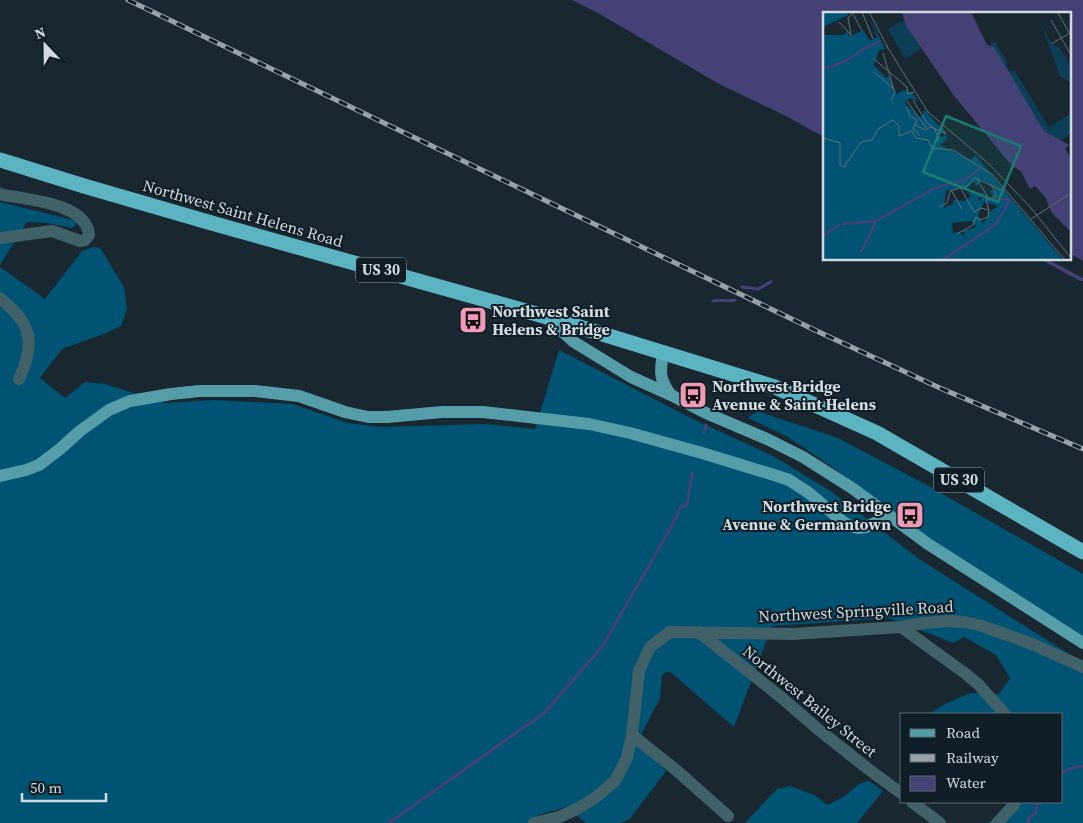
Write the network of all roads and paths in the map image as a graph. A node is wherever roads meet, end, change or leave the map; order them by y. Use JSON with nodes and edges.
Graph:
{"nodes":[{"id":1,"x":0,"y":160,"type":"edge"},
{"id":2,"x":0,"y":194,"type":"edge"},
{"id":3,"x":0,"y":238,"type":"edge"},
{"id":4,"x":0,"y":298,"type":"edge"},
{"id":5,"x":547,"y":317,"type":"junction"},
{"id":6,"x":663,"y":353,"type":"junction"},
{"id":7,"x":19,"y":379,"type":"dead end"},
{"id":8,"x":671,"y":395,"type":"junction"},
{"id":9,"x":0,"y":476,"type":"edge"},
{"id":10,"x":885,"y":512,"type":"junction"},
{"id":11,"x":1083,"y":552,"type":"edge"},
{"id":12,"x":901,"y":627,"type":"junction"},
{"id":13,"x":699,"y":632,"type":"junction"},
{"id":14,"x":1083,"y":644,"type":"edge"},
{"id":15,"x":1083,"y":667,"type":"edge"},
{"id":16,"x":1004,"y":713,"type":"edge"},
{"id":17,"x":632,"y":734,"type":"junction"},
{"id":18,"x":900,"y":792,"type":"edge"},
{"id":19,"x":913,"y":803,"type":"edge"},
{"id":20,"x":1014,"y":803,"type":"edge"},
{"id":21,"x":728,"y":816,"type":"dead end"},
{"id":22,"x":536,"y":823,"type":"edge"},
{"id":23,"x":940,"y":823,"type":"edge"},
{"id":24,"x":997,"y":823,"type":"edge"}],
"edges":[{"from":1,"to":5,"type":"highway","name":"Northwest Saint Helens Road","number":"US 30"},
{"from":2,"to":3,"type":"street"},
{"from":4,"to":7,"type":"street"},
{"from":5,"to":6,"type":"highway","name":"Northwest Saint Helens Road","number":"US 30"},
{"from":5,"to":8,"type":"main road"},
{"from":6,"to":8,"type":"main road"},
{"from":6,"to":11,"type":"highway","name":"Northwest Saint Helens Road","number":"US 30"},
{"from":8,"to":10,"type":"main road"},
{"from":9,"to":10,"type":"main road"},
{"from":10,"to":14,"type":"main road"},
{"from":12,"to":13,"type":"street","name":"Northwest Springville Road"},
{"from":12,"to":15,"type":"street","name":"Northwest Springville Road"},
{"from":12,"to":16,"type":"street"},
{"from":13,"to":17,"type":"street","name":"Northwest Springville Road"},
{"from":13,"to":18,"type":"street","name":"Northwest Bailey Street"},
{"from":17,"to":21,"type":"street"},
{"from":17,"to":22,"type":"street","name":"Northwest Springville Road"},
{"from":19,"to":23,"type":"street"},
{"from":20,"to":24,"type":"street"}]}
